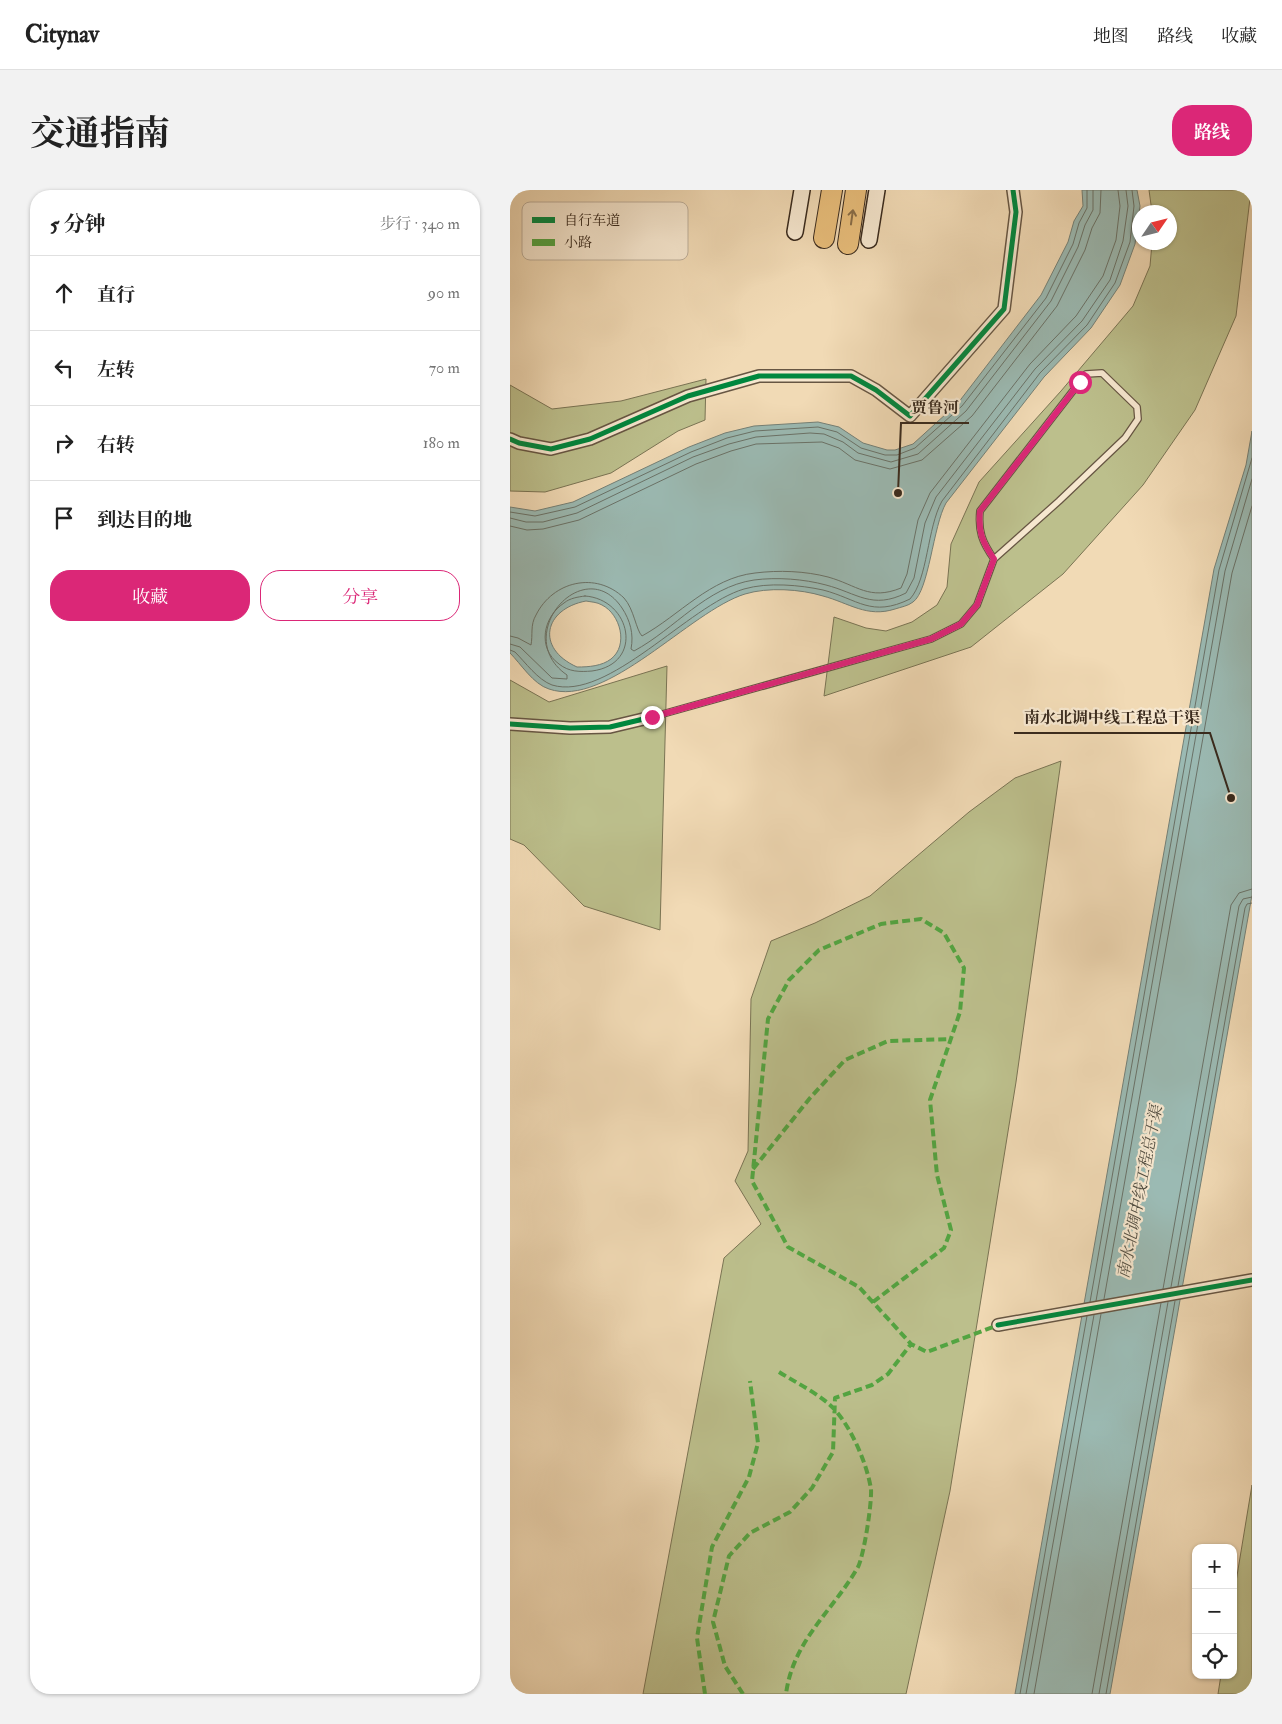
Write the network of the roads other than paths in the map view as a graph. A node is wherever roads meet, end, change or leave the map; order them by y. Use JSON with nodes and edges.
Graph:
{"nodes":[{"id":1,"x":802,"y":190,"type":"edge"},
{"id":2,"x":832,"y":190,"type":"edge"},
{"id":3,"x":856,"y":190,"type":"edge"},
{"id":4,"x":877,"y":190,"type":"edge"},
{"id":5,"x":1013,"y":190,"type":"edge"},
{"id":6,"x":795,"y":232,"type":"dead end"},
{"id":7,"x":824,"y":238,"type":"dead end"},
{"id":8,"x":869,"y":240,"type":"dead end"},
{"id":9,"x":848,"y":244,"type":"dead end"},
{"id":10,"x":510,"y":439,"type":"edge"},
{"id":11,"x":994,"y":559,"type":"junction"},
{"id":12,"x":652,"y":717,"type":"joint"},
{"id":13,"x":510,"y":724,"type":"edge"},
{"id":14,"x":1252,"y":1280,"type":"edge"},
{"id":15,"x":998,"y":1325,"type":"dead end"}],
"edges":[{"from":1,"to":6,"type":"main road"},
{"from":2,"to":7,"type":"highway"},
{"from":9,"to":3,"type":"highway","one_way":true},
{"from":4,"to":8,"type":"main road"},
{"from":5,"to":10,"type":"street"},
{"from":11,"to":11,"type":"lane"},
{"from":11,"to":12,"type":"lane"},
{"from":12,"to":13,"type":"street"},
{"from":14,"to":15,"type":"street"}]}
